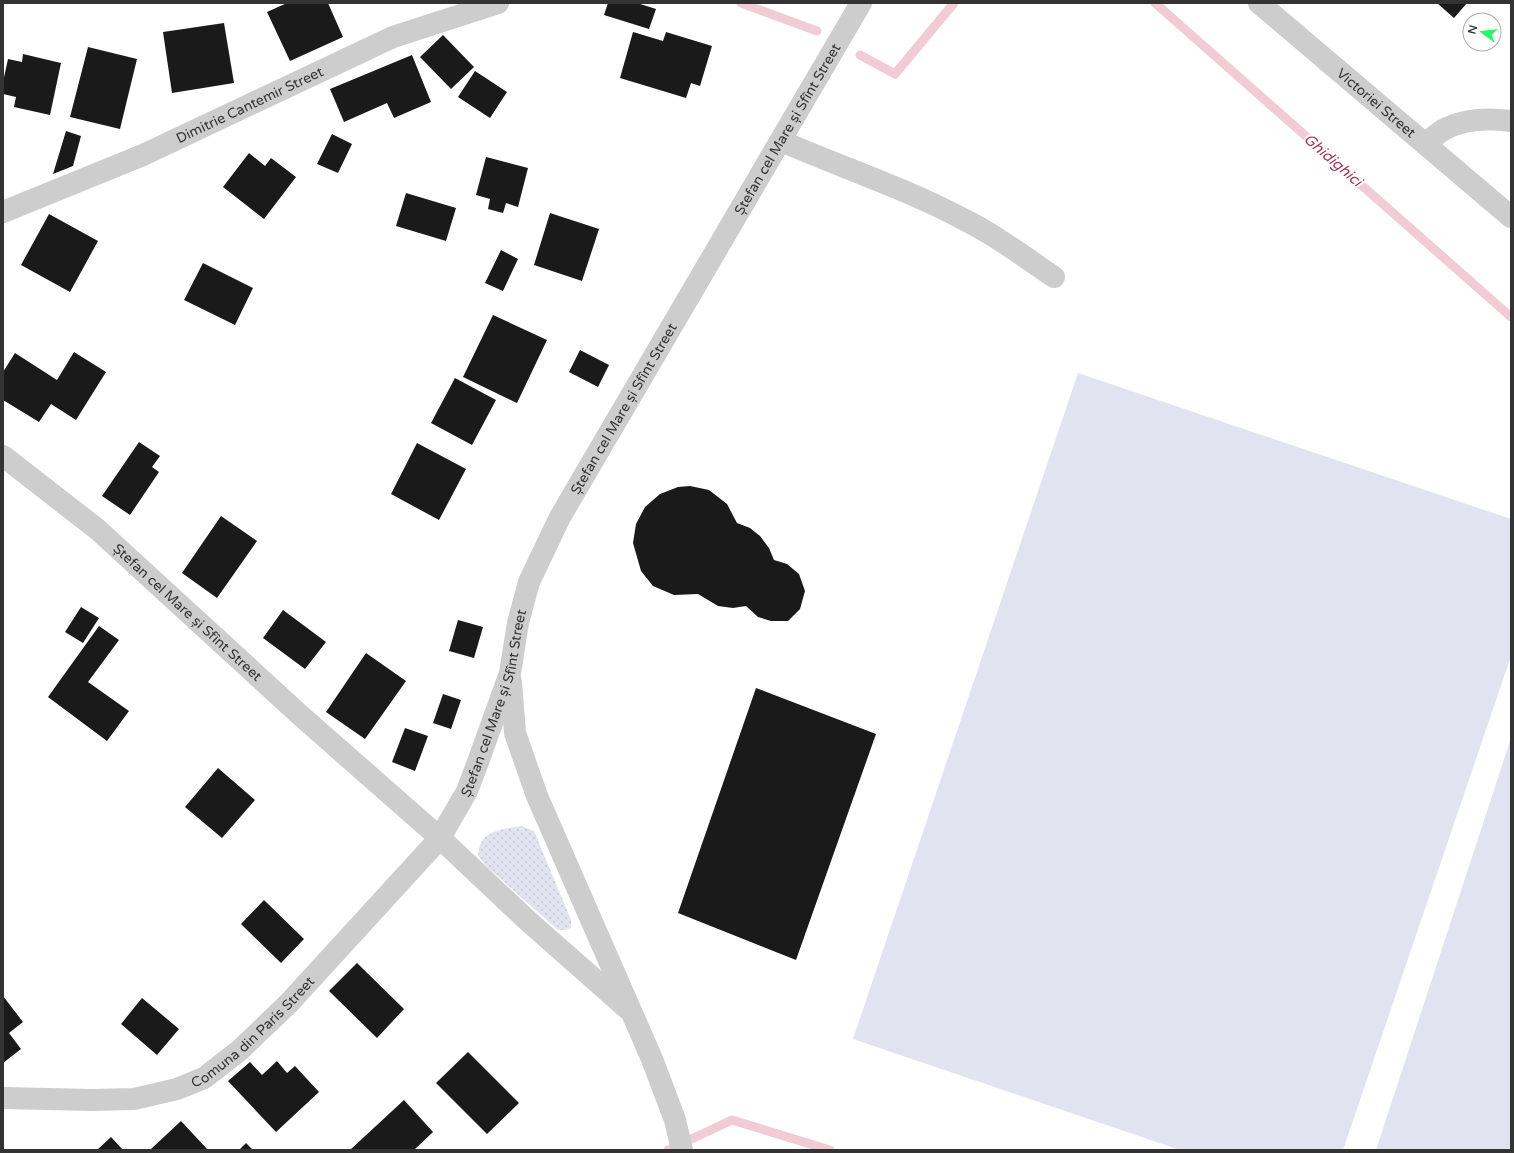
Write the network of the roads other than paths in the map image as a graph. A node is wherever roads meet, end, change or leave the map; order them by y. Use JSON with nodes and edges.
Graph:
{"nodes":[{"id":1,"x":498,"y":3,"type":"edge"},
{"id":2,"x":861,"y":3,"type":"edge"},
{"id":3,"x":1259,"y":3,"type":"edge"},
{"id":4,"x":1511,"y":121,"type":"edge"},
{"id":5,"x":781,"y":141,"type":"junction"},
{"id":6,"x":1425,"y":143,"type":"junction"},
{"id":7,"x":3,"y":212,"type":"edge"},
{"id":8,"x":1511,"y":217,"type":"edge"},
{"id":9,"x":1054,"y":277,"type":"dead end"},
{"id":10,"x":3,"y":456,"type":"edge"},
{"id":11,"x":510,"y":673,"type":"junction"},
{"id":12,"x":440,"y":838,"type":"junction"},
{"id":13,"x":630,"y":1010,"type":"junction"},
{"id":14,"x":3,"y":1098,"type":"edge"},
{"id":15,"x":679,"y":1140,"type":"edge"}],
"edges":[{"from":1,"to":7,"type":"street","name":"Dimitrie Cantemir Street"},
{"from":2,"to":5,"type":"street","name":"Ștefan cel Mare și Sfînt Street"},
{"from":3,"to":6,"type":"street","name":"Victoriei Street"},
{"from":4,"to":6,"type":"street","name":"Victoriei Street"},
{"from":5,"to":9,"type":"street"},
{"from":5,"to":11,"type":"street","name":"Ștefan cel Mare și Sfînt Street"},
{"from":6,"to":8,"type":"street"},
{"from":10,"to":12,"type":"street","name":"Ștefan cel Mare și Sfînt Street"},
{"from":11,"to":12,"type":"street","name":"Ștefan cel Mare și Sfînt Street"},
{"from":11,"to":13,"type":"street"},
{"from":12,"to":13,"type":"street","name":"Ștefan cel Mare și Sfînt Street"},
{"from":12,"to":14,"type":"street","name":"Comuna din Paris Street"},
{"from":13,"to":15,"type":"street"}]}
